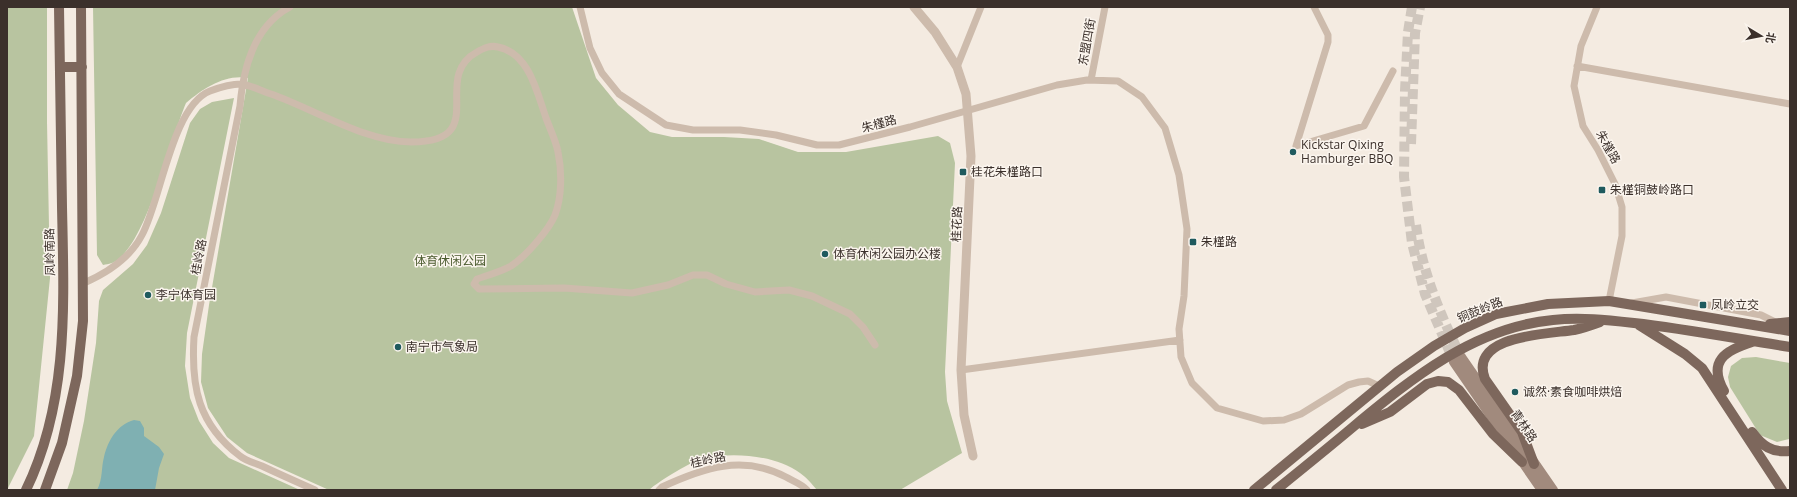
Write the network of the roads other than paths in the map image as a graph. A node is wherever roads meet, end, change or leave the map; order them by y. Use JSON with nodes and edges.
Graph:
{"nodes":[{"id":1,"x":59,"y":7,"type":"edge"},
{"id":2,"x":82,"y":7,"type":"edge"},
{"id":3,"x":290,"y":7,"type":"edge"},
{"id":4,"x":580,"y":7,"type":"edge"},
{"id":5,"x":914,"y":7,"type":"edge"},
{"id":6,"x":981,"y":7,"type":"edge"},
{"id":7,"x":1105,"y":7,"type":"edge"},
{"id":8,"x":1314,"y":7,"type":"edge"},
{"id":9,"x":1597,"y":7,"type":"edge"},
{"id":10,"x":1577,"y":66,"type":"junction"},
{"id":11,"x":60,"y":67,"type":"junction"},
{"id":12,"x":82,"y":67,"type":"junction"},
{"id":13,"x":957,"y":67,"type":"junction"},
{"id":14,"x":1393,"y":71,"type":"dead end"},
{"id":15,"x":1092,"y":80,"type":"junction"},
{"id":16,"x":242,"y":84,"type":"junction"},
{"id":17,"x":1790,"y":104,"type":"edge"},
{"id":18,"x":968,"y":111,"type":"junction"},
{"id":19,"x":84,"y":283,"type":"junction"},
{"id":20,"x":1609,"y":301,"type":"junction"},
{"id":21,"x":1627,"y":304,"type":"junction"},
{"id":22,"x":1606,"y":320,"type":"junction"},
{"id":23,"x":1790,"y":322,"type":"edge"},
{"id":24,"x":1778,"y":323,"type":"junction"},
{"id":25,"x":1638,"y":324,"type":"junction"},
{"id":26,"x":1759,"y":326,"type":"junction"},
{"id":27,"x":1790,"y":330,"type":"edge"},
{"id":28,"x":1180,"y":340,"type":"junction"},
{"id":29,"x":1755,"y":342,"type":"junction"},
{"id":30,"x":875,"y":345,"type":"dead end"},
{"id":31,"x":1790,"y":347,"type":"edge"},
{"id":32,"x":961,"y":370,"type":"junction"},
{"id":33,"x":1379,"y":386,"type":"junction"},
{"id":34,"x":1351,"y":429,"type":"junction"},
{"id":35,"x":1790,"y":451,"type":"edge"},
{"id":36,"x":973,"y":456,"type":"dead end"},
{"id":37,"x":1522,"y":462,"type":"junction"},
{"id":38,"x":1534,"y":464,"type":"junction"},
{"id":39,"x":1284,"y":486,"type":"edge"},
{"id":40,"x":26,"y":490,"type":"edge"},
{"id":41,"x":44,"y":490,"type":"edge"},
{"id":42,"x":315,"y":490,"type":"edge"},
{"id":43,"x":660,"y":490,"type":"edge"},
{"id":44,"x":807,"y":490,"type":"edge"},
{"id":45,"x":1254,"y":490,"type":"edge"},
{"id":46,"x":1276,"y":490,"type":"edge"},
{"id":47,"x":1542,"y":490,"type":"edge"},
{"id":48,"x":1553,"y":490,"type":"edge"},
{"id":49,"x":1782,"y":490,"type":"edge"}],
"edges":[{"from":1,"to":11,"type":"main road","name":"凤岭南路"},
{"from":2,"to":12,"type":"main road"},
{"from":3,"to":16,"type":"street","name":"桂岭路"},
{"from":4,"to":18,"type":"street","name":"朱槿路"},
{"from":5,"to":13,"type":"street","name":"桂花路"},
{"from":6,"to":13,"type":"street"},
{"from":7,"to":15,"type":"street","name":"东盟四街"},
{"from":8,"to":14,"type":"street"},
{"from":9,"to":10,"type":"street","name":"朱槿路"},
{"from":10,"to":17,"type":"street"},
{"from":10,"to":20,"type":"street","name":"朱槿路"},
{"from":11,"to":12,"type":"main road"},
{"from":11,"to":40,"type":"main road","name":"凤岭南路"},
{"from":12,"to":19,"type":"main road"},
{"from":13,"to":18,"type":"street","name":"桂花路"},
{"from":15,"to":18,"type":"street","name":"朱槿路"},
{"from":15,"to":28,"type":"street","name":"朱槿路"},
{"from":16,"to":19,"type":"street"},
{"from":16,"to":30,"type":"street"},
{"from":16,"to":42,"type":"street","name":"桂岭路"},
{"from":18,"to":32,"type":"street","name":"桂花路"},
{"from":19,"to":41,"type":"main road"},
{"from":20,"to":21,"type":"main road","name":"铜鼓岭路"},
{"from":20,"to":33,"type":"main road","name":"铜鼓岭路"},
{"from":21,"to":24,"type":"street"},
{"from":21,"to":26,"type":"main road","name":"铜鼓岭路"},
{"from":22,"to":25,"type":"main road"},
{"from":22,"to":34,"type":"main road"},
{"from":22,"to":38,"type":"main road"},
{"from":23,"to":24,"type":"main road"},
{"from":24,"to":26,"type":"main road"},
{"from":24,"to":27,"type":"street"},
{"from":25,"to":29,"type":"main road"},
{"from":25,"to":49,"type":"main road"},
{"from":26,"to":27,"type":"main road","name":"铜鼓岭路"},
{"from":28,"to":32,"type":"street"},
{"from":28,"to":33,"type":"street","name":"朱槿路"},
{"from":29,"to":31,"type":"main road"},
{"from":29,"to":35,"type":"main road"},
{"from":32,"to":36,"type":"street","name":"桂花路"},
{"from":33,"to":45,"type":"main road","name":"铜鼓岭路"},
{"from":34,"to":37,"type":"main road"},
{"from":34,"to":39,"type":"main road"},
{"from":37,"to":38,"type":"main road","name":"青林路"},
{"from":37,"to":47,"type":"main road","name":"青林路"},
{"from":38,"to":48,"type":"main road","name":"青林路"},
{"from":39,"to":46,"type":"main road"},
{"from":43,"to":44,"type":"street","name":"桂岭路"}]}
